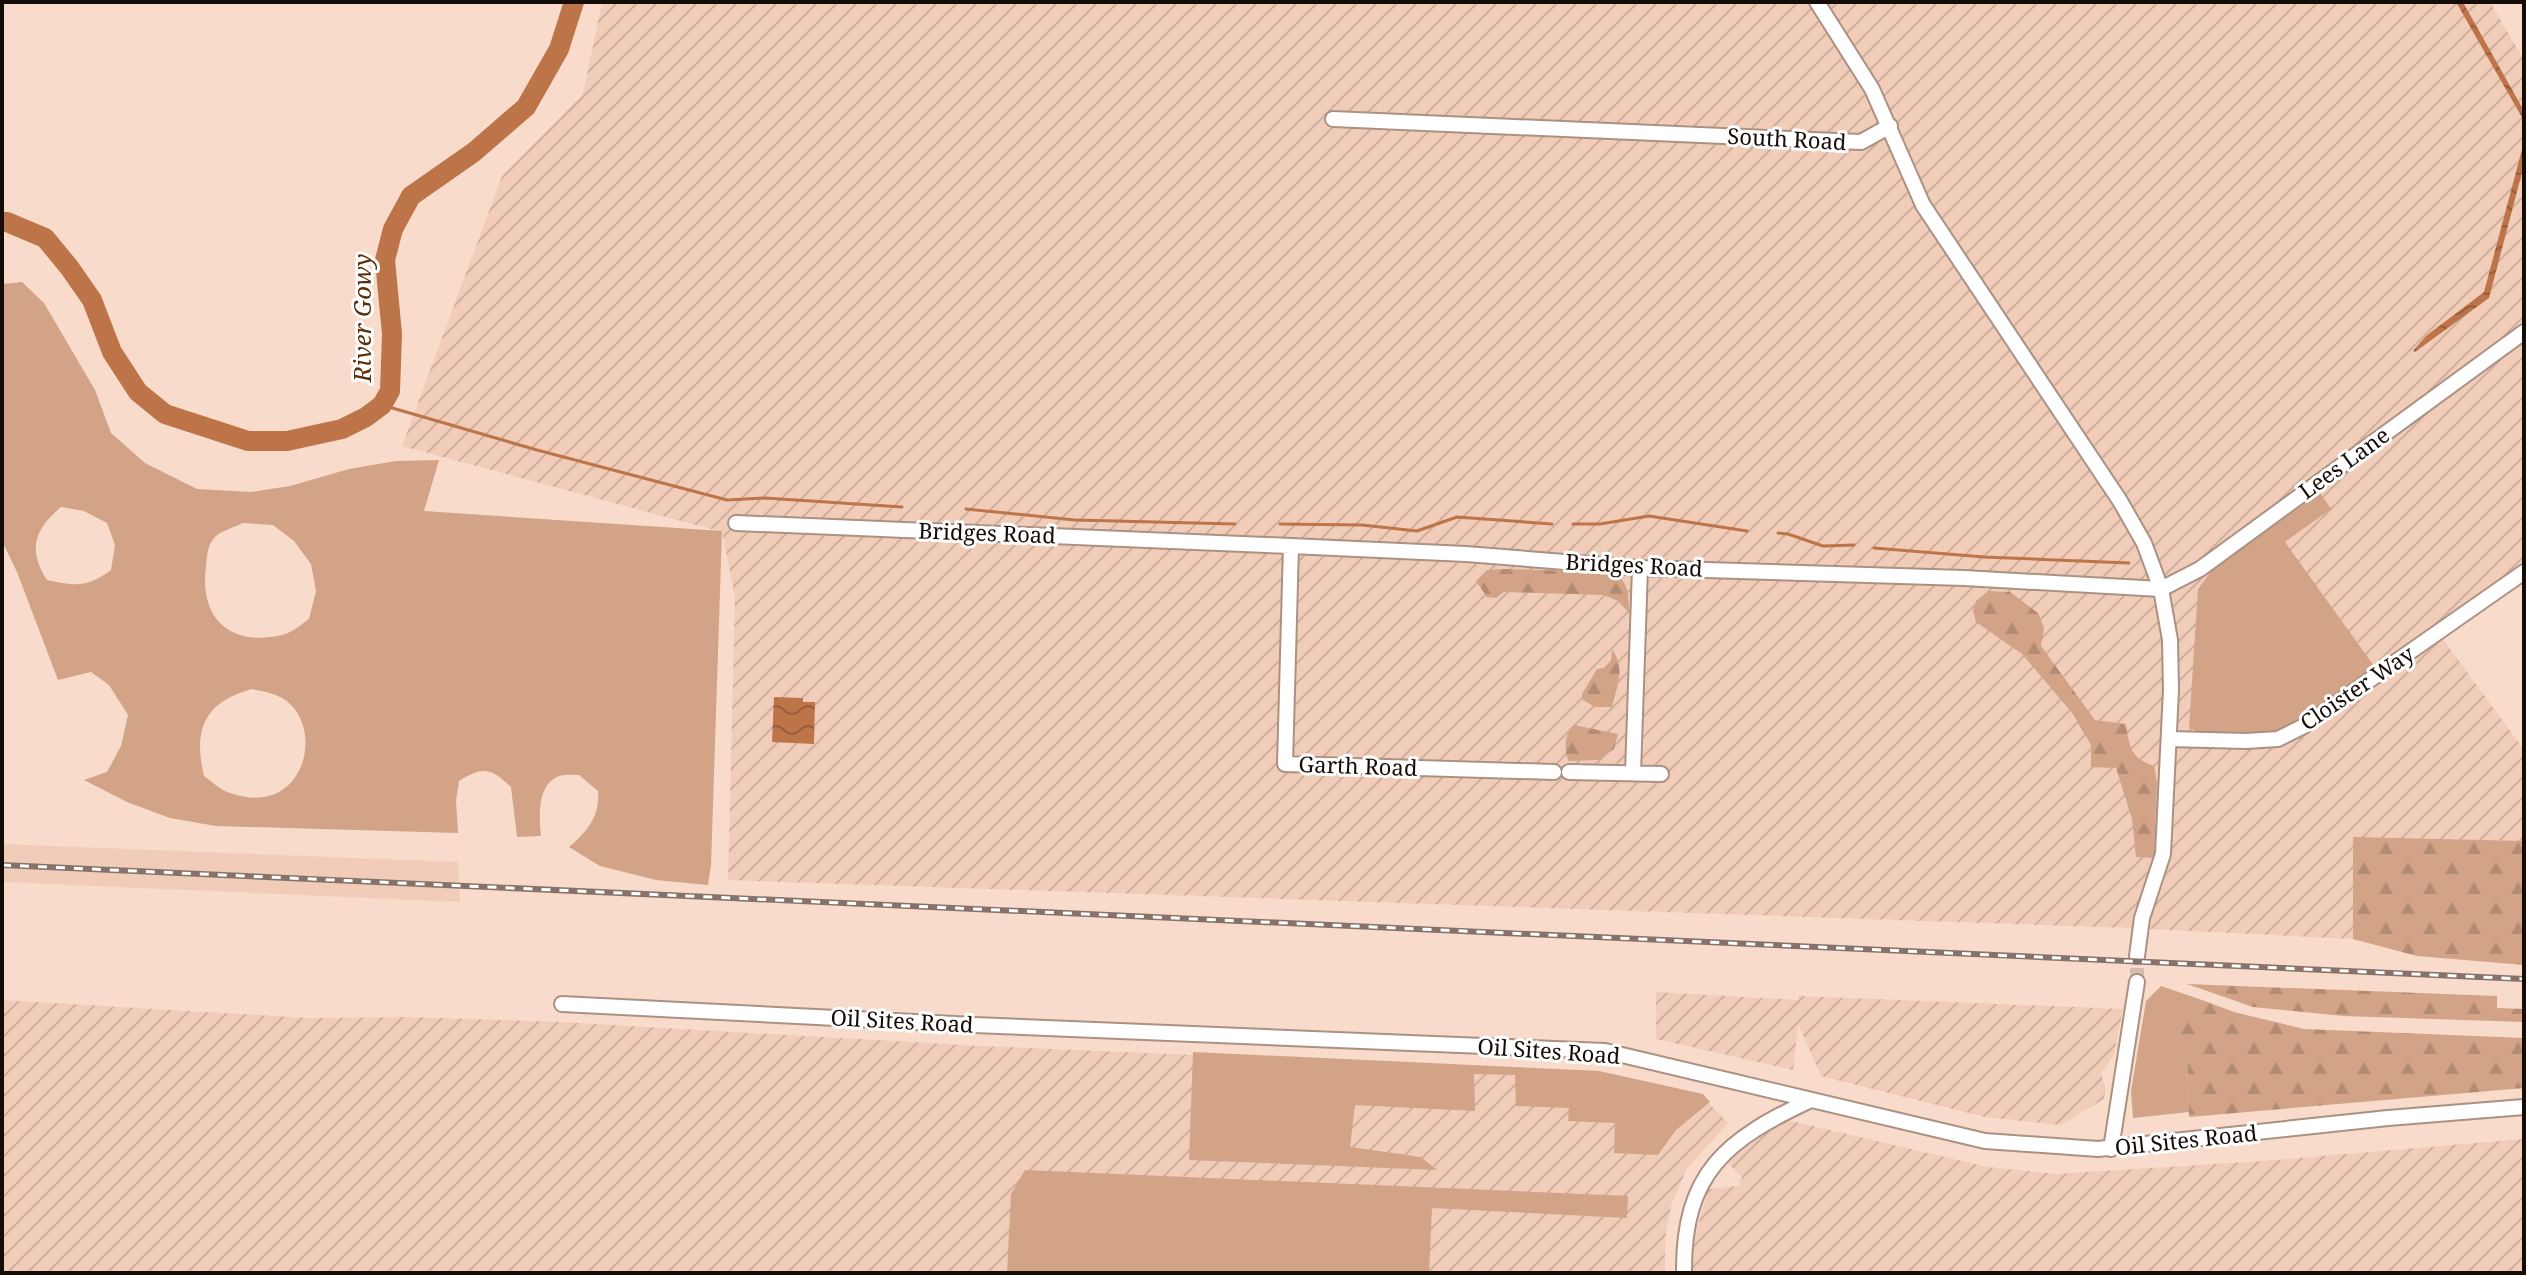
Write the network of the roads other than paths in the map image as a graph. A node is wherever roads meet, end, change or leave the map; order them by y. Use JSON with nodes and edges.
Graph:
{"nodes":[{"id":1,"x":1817,"y":2,"type":"edge"},
{"id":2,"x":1333,"y":119,"type":"dead end"},
{"id":3,"x":1890,"y":126,"type":"junction"},
{"id":4,"x":2524,"y":332,"type":"edge"},
{"id":5,"x":736,"y":523,"type":"dead end"},
{"id":6,"x":1291,"y":546,"type":"junction"},
{"id":7,"x":1640,"y":568,"type":"junction"},
{"id":8,"x":2524,"y":572,"type":"edge"},
{"id":9,"x":2161,"y":589,"type":"junction"},
{"id":10,"x":2169,"y":739,"type":"junction"},
{"id":11,"x":1633,"y":773,"type":"junction"},
{"id":12,"x":1661,"y":774,"type":"dead end"},
{"id":13,"x":2137,"y":956,"type":"tunnel mouth"},
{"id":14,"x":2137,"y":982,"type":"tunnel mouth"},
{"id":15,"x":562,"y":1004,"type":"dead end"},
{"id":16,"x":1811,"y":1100,"type":"junction"},
{"id":17,"x":2524,"y":1107,"type":"edge"},
{"id":18,"x":2111,"y":1149,"type":"junction"},
{"id":19,"x":1684,"y":1273,"type":"edge"}],
"edges":[{"from":1,"to":3,"type":"street"},
{"from":2,"to":3,"type":"street","name":"South Road"},
{"from":3,"to":9,"type":"street"},
{"from":4,"to":9,"type":"street","name":"Lees Lane"},
{"from":5,"to":6,"type":"street","name":"Bridges Road"},
{"from":6,"to":7,"type":"street","name":"Bridges Road"},
{"from":6,"to":11,"type":"street","name":"Garth Road"},
{"from":7,"to":9,"type":"street","name":"Bridges Road"},
{"from":7,"to":11,"type":"street"},
{"from":8,"to":10,"type":"street","name":"Cloister Way"},
{"from":9,"to":10,"type":"street"},
{"from":10,"to":13,"type":"street"},
{"from":11,"to":12,"type":"street","name":"Garth Road"},
{"from":14,"to":18,"type":"street"},
{"from":15,"to":16,"type":"street","name":"Oil Sites Road"},
{"from":16,"to":18,"type":"street","name":"Oil Sites Road"},
{"from":16,"to":19,"type":"street"},
{"from":17,"to":18,"type":"street","name":"Oil Sites Road"}]}
